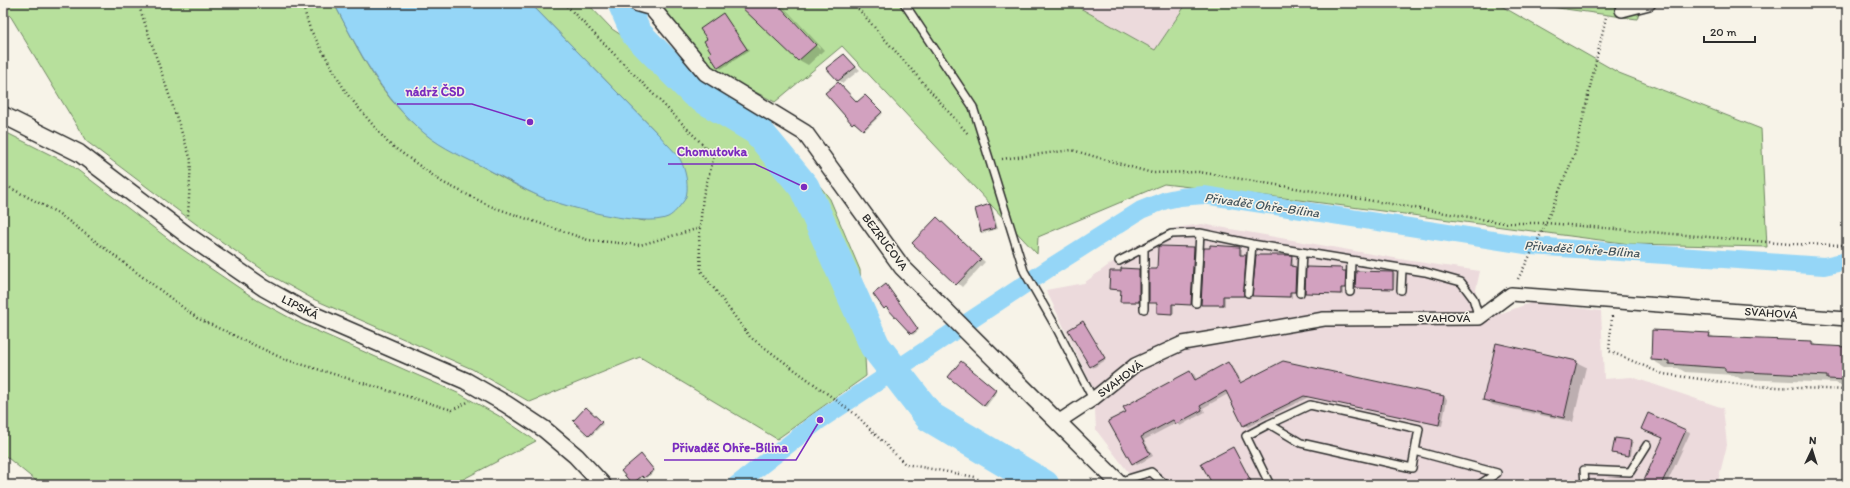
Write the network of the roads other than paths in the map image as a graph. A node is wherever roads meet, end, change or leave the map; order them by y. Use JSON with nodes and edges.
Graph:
{"nodes":[{"id":1,"x":904,"y":3,"type":"edge"},
{"id":2,"x":1649,"y":3,"type":"edge"},
{"id":3,"x":644,"y":5,"type":"edge"},
{"id":4,"x":1622,"y":10,"type":"road end"},
{"id":5,"x":3,"y":115,"type":"edge"},
{"id":6,"x":1200,"y":233,"type":"junction"},
{"id":7,"x":1252,"y":244,"type":"junction"},
{"id":8,"x":1144,"y":248,"type":"junction"},
{"id":9,"x":1302,"y":252,"type":"junction"},
{"id":10,"x":1119,"y":260,"type":"dead end"},
{"id":11,"x":1351,"y":260,"type":"junction"},
{"id":12,"x":1402,"y":269,"type":"junction"},
{"id":13,"x":1401,"y":290,"type":"dead end"},
{"id":14,"x":1350,"y":292,"type":"dead end"},
{"id":15,"x":1248,"y":293,"type":"dead end"},
{"id":16,"x":1300,"y":293,"type":"dead end"},
{"id":17,"x":1196,"y":303,"type":"dead end"},
{"id":18,"x":1144,"y":309,"type":"dead end"},
{"id":19,"x":1479,"y":318,"type":"junction"},
{"id":20,"x":1847,"y":319,"type":"edge"},
{"id":21,"x":1093,"y":399,"type":"junction"},
{"id":22,"x":1058,"y":422,"type":"junction"},
{"id":23,"x":1269,"y":424,"type":"junction"},
{"id":24,"x":1647,"y":445,"type":"dead end"},
{"id":25,"x":1415,"y":451,"type":"junction"},
{"id":26,"x":1119,"y":483,"type":"edge"},
{"id":27,"x":603,"y":485,"type":"edge"},
{"id":28,"x":1166,"y":485,"type":"edge"},
{"id":29,"x":1270,"y":485,"type":"edge"},
{"id":30,"x":1479,"y":485,"type":"edge"},
{"id":31,"x":1585,"y":485,"type":"edge"}],
"edges":[{"from":1,"to":21,"type":"lane"},
{"from":2,"to":4,"type":"street"},
{"from":3,"to":22,"type":"street","name":"BEZRUČOVA"},
{"from":5,"to":27,"type":"street","name":"LIPSKÁ"},
{"from":6,"to":7,"type":"lane"},
{"from":6,"to":8,"type":"lane"},
{"from":6,"to":17,"type":"lane"},
{"from":7,"to":9,"type":"lane"},
{"from":7,"to":15,"type":"lane"},
{"from":8,"to":10,"type":"lane"},
{"from":8,"to":18,"type":"lane"},
{"from":9,"to":11,"type":"lane"},
{"from":9,"to":16,"type":"lane"},
{"from":11,"to":12,"type":"lane"},
{"from":11,"to":14,"type":"lane"},
{"from":12,"to":13,"type":"lane"},
{"from":12,"to":19,"type":"lane"},
{"from":19,"to":20,"type":"street","name":"SVAHOVÁ"},
{"from":19,"to":21,"type":"street","name":"SVAHOVÁ"},
{"from":21,"to":22,"type":"street","name":"SVAHOVÁ"},
{"from":22,"to":26,"type":"street","name":"BEZRUČOVA"},
{"from":23,"to":25,"type":"lane"},
{"from":23,"to":25,"type":"lane"},
{"from":23,"to":29,"type":"lane"},
{"from":24,"to":31,"type":"lane"},
{"from":25,"to":30,"type":"lane"},
{"from":26,"to":28,"type":"lane"}]}
